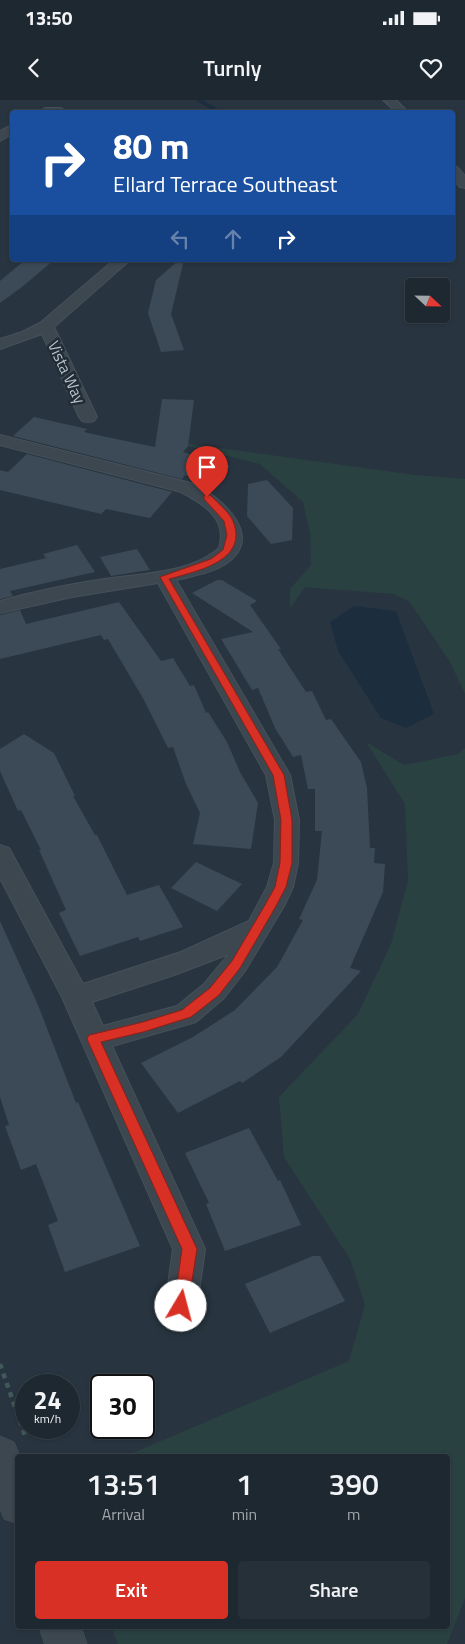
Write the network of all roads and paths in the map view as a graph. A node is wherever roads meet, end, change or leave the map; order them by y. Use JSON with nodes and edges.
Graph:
{"nodes":[{"id":1,"x":389,"y":100,"type":"edge"},
{"id":2,"x":400,"y":110,"type":"edge"},
{"id":3,"x":455,"y":164,"type":"edge"},
{"id":4,"x":465,"y":184,"type":"edge"},
{"id":5,"x":121,"y":262,"type":"edge"},
{"id":6,"x":46,"y":326,"type":"junction"},
{"id":7,"x":0,"y":344,"type":"edge"},
{"id":8,"x":88,"y":417,"type":"dead end"},
{"id":9,"x":0,"y":440,"type":"edge"},
{"id":10,"x":164,"y":577,"type":"junction"},
{"id":11,"x":0,"y":606,"type":"edge"},
{"id":12,"x":0,"y":854,"type":"edge"},
{"id":13,"x":258,"y":927,"type":"junction"},
{"id":14,"x":76,"y":997,"type":"junction"},
{"id":15,"x":94,"y":1039,"type":"junction"},
{"id":16,"x":181,"y":1306,"type":"dead end"},
{"id":17,"x":0,"y":1364,"type":"edge"},
{"id":18,"x":13,"y":1446,"type":"edge"},
{"id":19,"x":15,"y":1470,"type":"edge"},
{"id":20,"x":61,"y":1629,"type":"edge"},
{"id":21,"x":66,"y":1644,"type":"edge"}],
"edges":[{"from":1,"to":2,"type":"street"},
{"from":3,"to":4,"type":"street"},
{"from":5,"to":6,"type":"street"},
{"from":6,"to":7,"type":"street"},
{"from":6,"to":8,"type":"street","name":"Vista Way"},
{"from":9,"to":10,"type":"street"},
{"from":10,"to":11,"type":"street"},
{"from":10,"to":13,"type":"street"},
{"from":12,"to":14,"type":"street"},
{"from":13,"to":14,"type":"street"},
{"from":13,"to":15,"type":"street"},
{"from":14,"to":15,"type":"street"},
{"from":15,"to":16,"type":"street"},
{"from":17,"to":18,"type":"path"},
{"from":18,"to":19,"type":"street"},
{"from":20,"to":21,"type":"street"}]}
